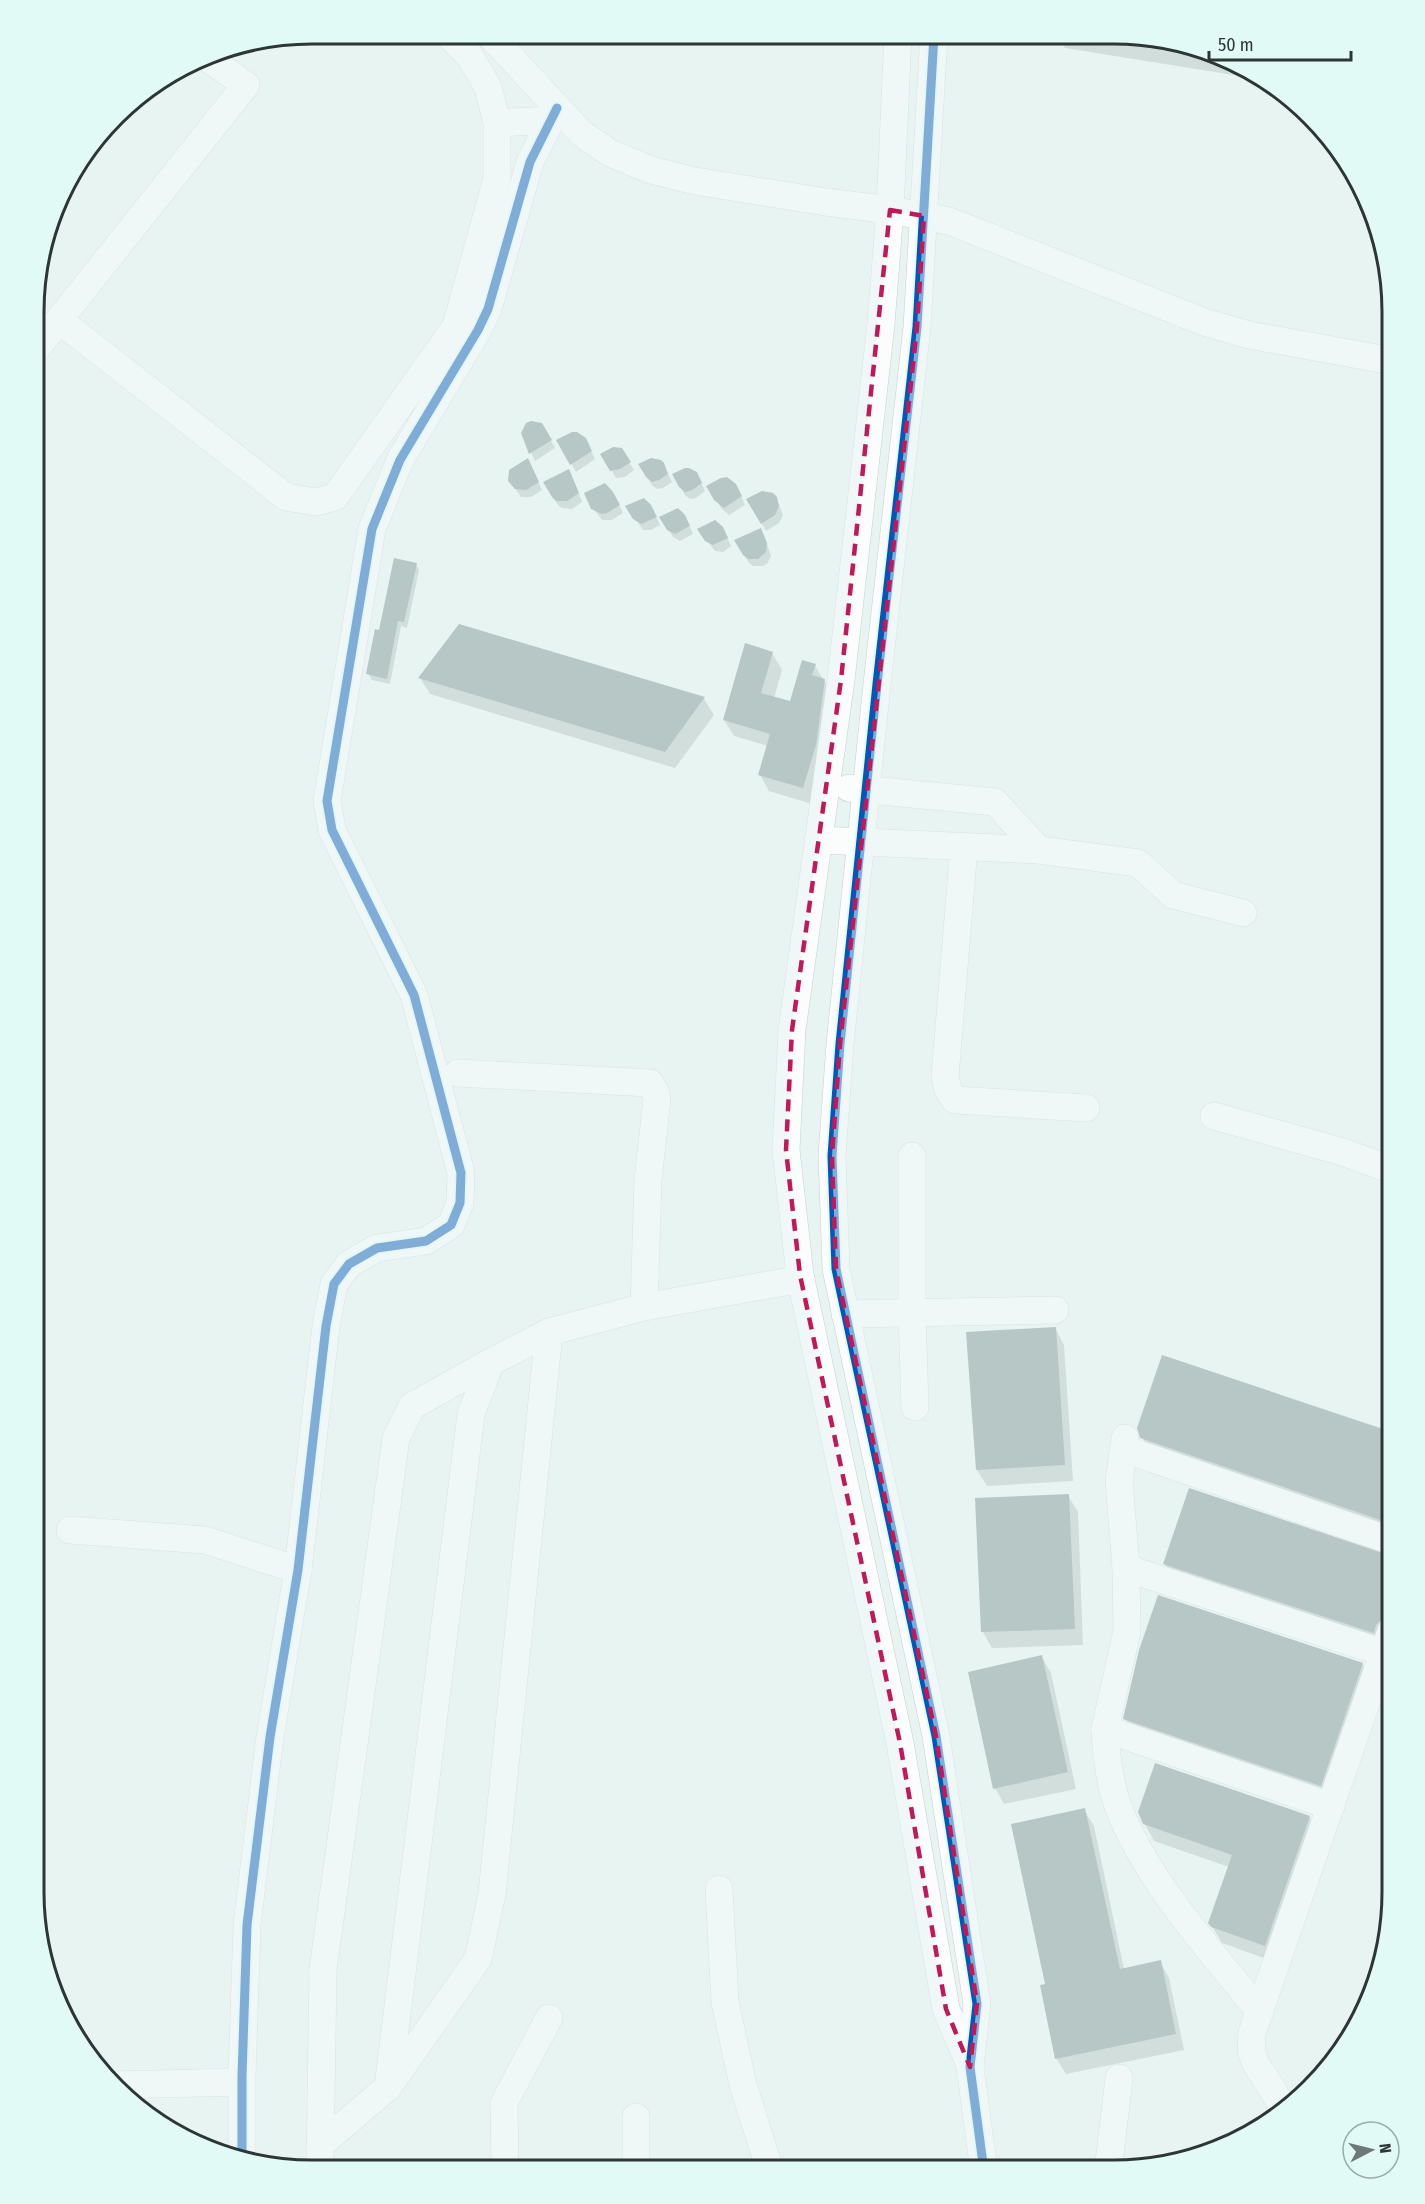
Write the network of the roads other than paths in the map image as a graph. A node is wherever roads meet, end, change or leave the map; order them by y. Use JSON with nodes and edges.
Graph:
{"nodes":[{"id":1,"x":458,"y":44,"type":"edge"},
{"id":2,"x":498,"y":44,"type":"edge"},
{"id":3,"x":898,"y":44,"type":"edge"},
{"id":4,"x":934,"y":44,"type":"edge"},
{"id":5,"x":213,"y":62,"type":"edge"},
{"id":6,"x":554,"y":114,"type":"junction"},
{"id":7,"x":497,"y":123,"type":"junction"},
{"id":8,"x":890,"y":210,"type":"junction"},
{"id":9,"x":924,"y":216,"type":"junction"},
{"id":10,"x":59,"y":320,"type":"junction"},
{"id":11,"x":44,"y":339,"type":"edge"},
{"id":12,"x":1382,"y":359,"type":"edge"},
{"id":13,"x":826,"y":786,"type":"junction"},
{"id":14,"x":866,"y":790,"type":"junction"},
{"id":15,"x":819,"y":840,"type":"junction"},
{"id":16,"x":861,"y":842,"type":"junction"},
{"id":17,"x":964,"y":846,"type":"junction"},
{"id":18,"x":1038,"y":850,"type":"junction"},
{"id":19,"x":1243,"y":913,"type":"dead end"},
{"id":20,"x":458,"y":1073,"type":"dead end"},
{"id":21,"x":1086,"y":1108,"type":"dead end"},
{"id":22,"x":1215,"y":1116,"type":"dead end"},
{"id":23,"x":912,"y":1156,"type":"dead end"},
{"id":24,"x":1382,"y":1166,"type":"edge"},
{"id":25,"x":801,"y":1279,"type":"junction"},
{"id":26,"x":644,"y":1307,"type":"junction"},
{"id":27,"x":1055,"y":1310,"type":"dead end"},
{"id":28,"x":912,"y":1312,"type":"junction"},
{"id":29,"x":845,"y":1314,"type":"junction"},
{"id":30,"x":549,"y":1332,"type":"junction"},
{"id":31,"x":491,"y":1362,"type":"junction"},
{"id":32,"x":915,"y":1407,"type":"dead end"},
{"id":33,"x":70,"y":1530,"type":"dead end"},
{"id":34,"x":1382,"y":1537,"type":"edge"},
{"id":35,"x":1126,"y":1568,"type":"junction"},
{"id":36,"x":298,"y":1570,"type":"junction"},
{"id":37,"x":1382,"y":1640,"type":"edge"},
{"id":38,"x":1382,"y":1659,"type":"edge"},
{"id":39,"x":1105,"y":1729,"type":"junction"},
{"id":40,"x":1331,"y":1806,"type":"junction"},
{"id":41,"x":719,"y":1888,"type":"dead end"},
{"id":42,"x":1260,"y":2012,"type":"junction"},
{"id":43,"x":549,"y":2018,"type":"dead end"},
{"id":44,"x":970,"y":2067,"type":"junction"},
{"id":45,"x":1119,"y":2078,"type":"dead end"},
{"id":46,"x":242,"y":2082,"type":"junction"},
{"id":47,"x":125,"y":2085,"type":"edge"},
{"id":48,"x":388,"y":2087,"type":"junction"},
{"id":49,"x":1280,"y":2102,"type":"edge"},
{"id":50,"x":636,"y":2117,"type":"dead end"},
{"id":51,"x":242,"y":2151,"type":"edge"},
{"id":52,"x":320,"y":2157,"type":"edge"},
{"id":53,"x":505,"y":2160,"type":"edge"},
{"id":54,"x":636,"y":2160,"type":"edge"},
{"id":55,"x":767,"y":2160,"type":"edge"},
{"id":56,"x":983,"y":2160,"type":"edge"},
{"id":57,"x":1109,"y":2160,"type":"edge"}],
"edges":[{"from":1,"to":7,"type":"street"},
{"from":2,"to":6,"type":"street"},
{"from":3,"to":8,"type":"street"},
{"from":4,"to":9,"type":"street"},
{"from":5,"to":10,"type":"street"},
{"from":6,"to":7,"type":"street"},
{"from":6,"to":8,"type":"street"},
{"from":6,"to":36,"type":"street"},
{"from":7,"to":10,"type":"street"},
{"from":8,"to":9,"type":"street"},
{"from":8,"to":13,"type":"street"},
{"from":9,"to":12,"type":"street"},
{"from":9,"to":14,"type":"street"},
{"from":10,"to":11,"type":"street"},
{"from":13,"to":14,"type":"street"},
{"from":13,"to":15,"type":"street"},
{"from":14,"to":16,"type":"street"},
{"from":14,"to":18,"type":"street"},
{"from":15,"to":16,"type":"street"},
{"from":15,"to":25,"type":"street"},
{"from":16,"to":17,"type":"street"},
{"from":16,"to":29,"type":"street"},
{"from":17,"to":18,"type":"street"},
{"from":17,"to":21,"type":"street"},
{"from":18,"to":19,"type":"street"},
{"from":20,"to":26,"type":"street"},
{"from":22,"to":24,"type":"street"},
{"from":23,"to":28,"type":"street"},
{"from":25,"to":26,"type":"street"},
{"from":25,"to":44,"type":"street"},
{"from":26,"to":30,"type":"street"},
{"from":27,"to":28,"type":"street"},
{"from":28,"to":29,"type":"street"},
{"from":28,"to":32,"type":"street"},
{"from":29,"to":44,"type":"street"},
{"from":30,"to":31,"type":"street"},
{"from":30,"to":48,"type":"street"},
{"from":31,"to":48,"type":"street"},
{"from":31,"to":52,"type":"street"},
{"from":33,"to":36,"type":"street"},
{"from":34,"to":35,"type":"street"},
{"from":35,"to":37,"type":"street"},
{"from":35,"to":39,"type":"street"},
{"from":36,"to":46,"type":"street"},
{"from":38,"to":40,"type":"street"},
{"from":39,"to":40,"type":"street"},
{"from":39,"to":42,"type":"street"},
{"from":40,"to":42,"type":"street"},
{"from":41,"to":55,"type":"street"},
{"from":42,"to":49,"type":"street"},
{"from":43,"to":53,"type":"street"},
{"from":44,"to":56,"type":"street"},
{"from":45,"to":57,"type":"street"},
{"from":46,"to":47,"type":"street"},
{"from":46,"to":51,"type":"street"},
{"from":48,"to":52,"type":"street"},
{"from":50,"to":54,"type":"street"}]}
